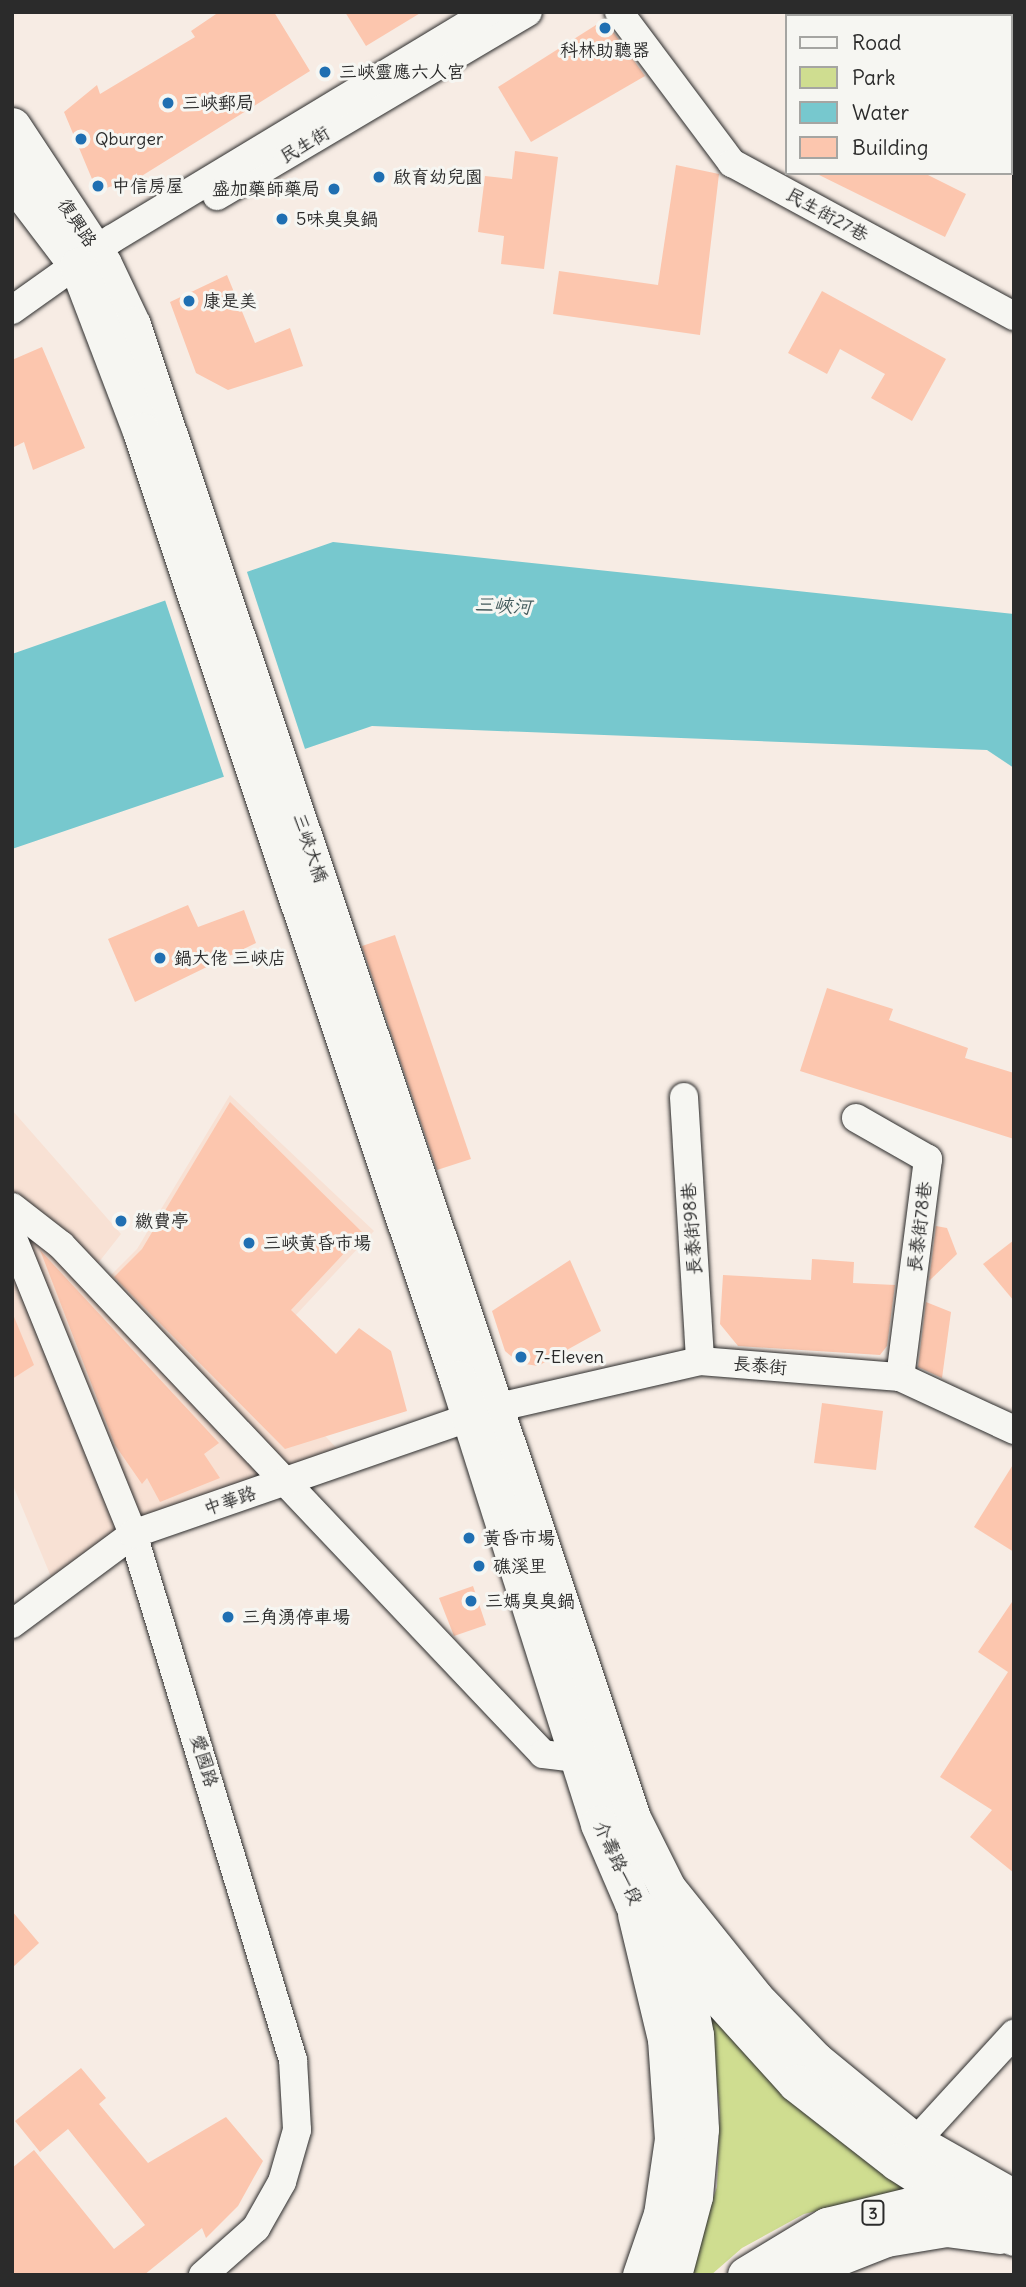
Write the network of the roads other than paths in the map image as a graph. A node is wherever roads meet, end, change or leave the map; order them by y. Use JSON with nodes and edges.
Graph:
{"nodes":[{"id":1,"x":488,"y":12,"type":"edge"},
{"id":2,"x":528,"y":12,"type":"edge"},
{"id":3,"x":620,"y":12,"type":"edge"},
{"id":4,"x":12,"y":126,"type":"edge"},
{"id":5,"x":12,"y":178,"type":"edge"},
{"id":6,"x":92,"y":260,"type":"junction"},
{"id":7,"x":12,"y":310,"type":"edge"},
{"id":8,"x":1014,"y":316,"type":"edge"},
{"id":9,"x":119,"y":334,"type":"joint"},
{"id":10,"x":684,"y":1097,"type":"dead end"},
{"id":11,"x":856,"y":1118,"type":"dead end"},
{"id":12,"x":12,"y":1207,"type":"edge"},
{"id":13,"x":12,"y":1236,"type":"edge"},
{"id":14,"x":700,"y":1360,"type":"junction"},
{"id":15,"x":472,"y":1374,"type":"joint"},
{"id":16,"x":900,"y":1377,"type":"junction"},
{"id":17,"x":484,"y":1412,"type":"junction"},
{"id":18,"x":1014,"y":1430,"type":"edge"},
{"id":19,"x":283,"y":1483,"type":"junction"},
{"id":20,"x":133,"y":1534,"type":"junction"},
{"id":21,"x":12,"y":1624,"type":"edge"},
{"id":22,"x":577,"y":1758,"type":"junction"},
{"id":23,"x":667,"y":1888,"type":"junction"},
{"id":24,"x":633,"y":1903,"type":"junction"},
{"id":25,"x":680,"y":1959,"type":"junction"},
{"id":26,"x":1014,"y":2034,"type":"edge"},
{"id":27,"x":915,"y":2141,"type":"junction"},
{"id":28,"x":1014,"y":2198,"type":"edge"},
{"id":29,"x":955,"y":2201,"type":"junction"},
{"id":30,"x":1014,"y":2208,"type":"edge"},
{"id":31,"x":1014,"y":2237,"type":"edge"},
{"id":32,"x":203,"y":2275,"type":"edge"},
{"id":33,"x":641,"y":2275,"type":"edge"},
{"id":34,"x":673,"y":2275,"type":"edge"},
{"id":35,"x":746,"y":2275,"type":"edge"},
{"id":36,"x":792,"y":2275,"type":"edge"}],
"edges":[{"from":1,"to":6,"type":"street","name":"民生街"},
{"from":2,"to":6,"type":"street","name":"民生街"},
{"from":3,"to":8,"type":"street","name":"民生街27巷"},
{"from":4,"to":6,"type":"main road","name":"復興路"},
{"from":5,"to":6,"type":"main road","name":"復興路"},
{"from":6,"to":7,"type":"street","name":"民生街"},
{"from":6,"to":9,"type":"main road","name":"復興路"},
{"from":9,"to":15,"type":"main road","name":"三峽大橋"},
{"from":10,"to":14,"type":"street","name":"長泰街98巷"},
{"from":11,"to":16,"type":"street","name":"長泰街78巷"},
{"from":12,"to":19,"type":"street"},
{"from":13,"to":20,"type":"street","name":"愛國路"},
{"from":14,"to":16,"type":"street","name":"長泰街"},
{"from":14,"to":17,"type":"street","name":"長泰街"},
{"from":15,"to":17,"type":"main road","name":"介壽路一段"},
{"from":16,"to":18,"type":"street","name":"長泰街"},
{"from":17,"to":19,"type":"street","name":"中華路"},
{"from":17,"to":22,"type":"main road","name":"介壽路一段"},
{"from":17,"to":23,"type":"main road","name":"介壽路一段"},
{"from":19,"to":20,"type":"street","name":"中華路"},
{"from":19,"to":22,"type":"street"},
{"from":20,"to":21,"type":"street","name":"中華路"},
{"from":20,"to":32,"type":"street","name":"愛國路"},
{"from":22,"to":24,"type":"main road","name":"介壽路一段"},
{"from":23,"to":25,"type":"main road"},
{"from":23,"to":27,"type":"main road","name":"介壽路一段"},
{"from":24,"to":25,"type":"main road","name":"介壽路一段"},
{"from":24,"to":33,"type":"main road"},
{"from":25,"to":29,"type":"main road","name":"介壽路一段"},
{"from":25,"to":34,"type":"main road"},
{"from":26,"to":27,"type":"street"},
{"from":27,"to":28,"type":"main road","name":"介壽路一段"},
{"from":29,"to":30,"type":"main road","number":"3"},
{"from":29,"to":31,"type":"main road","name":"介壽路一段"},
{"from":29,"to":35,"type":"main road","number":"3"},
{"from":31,"to":36,"type":"main road","number":"3"}]}
